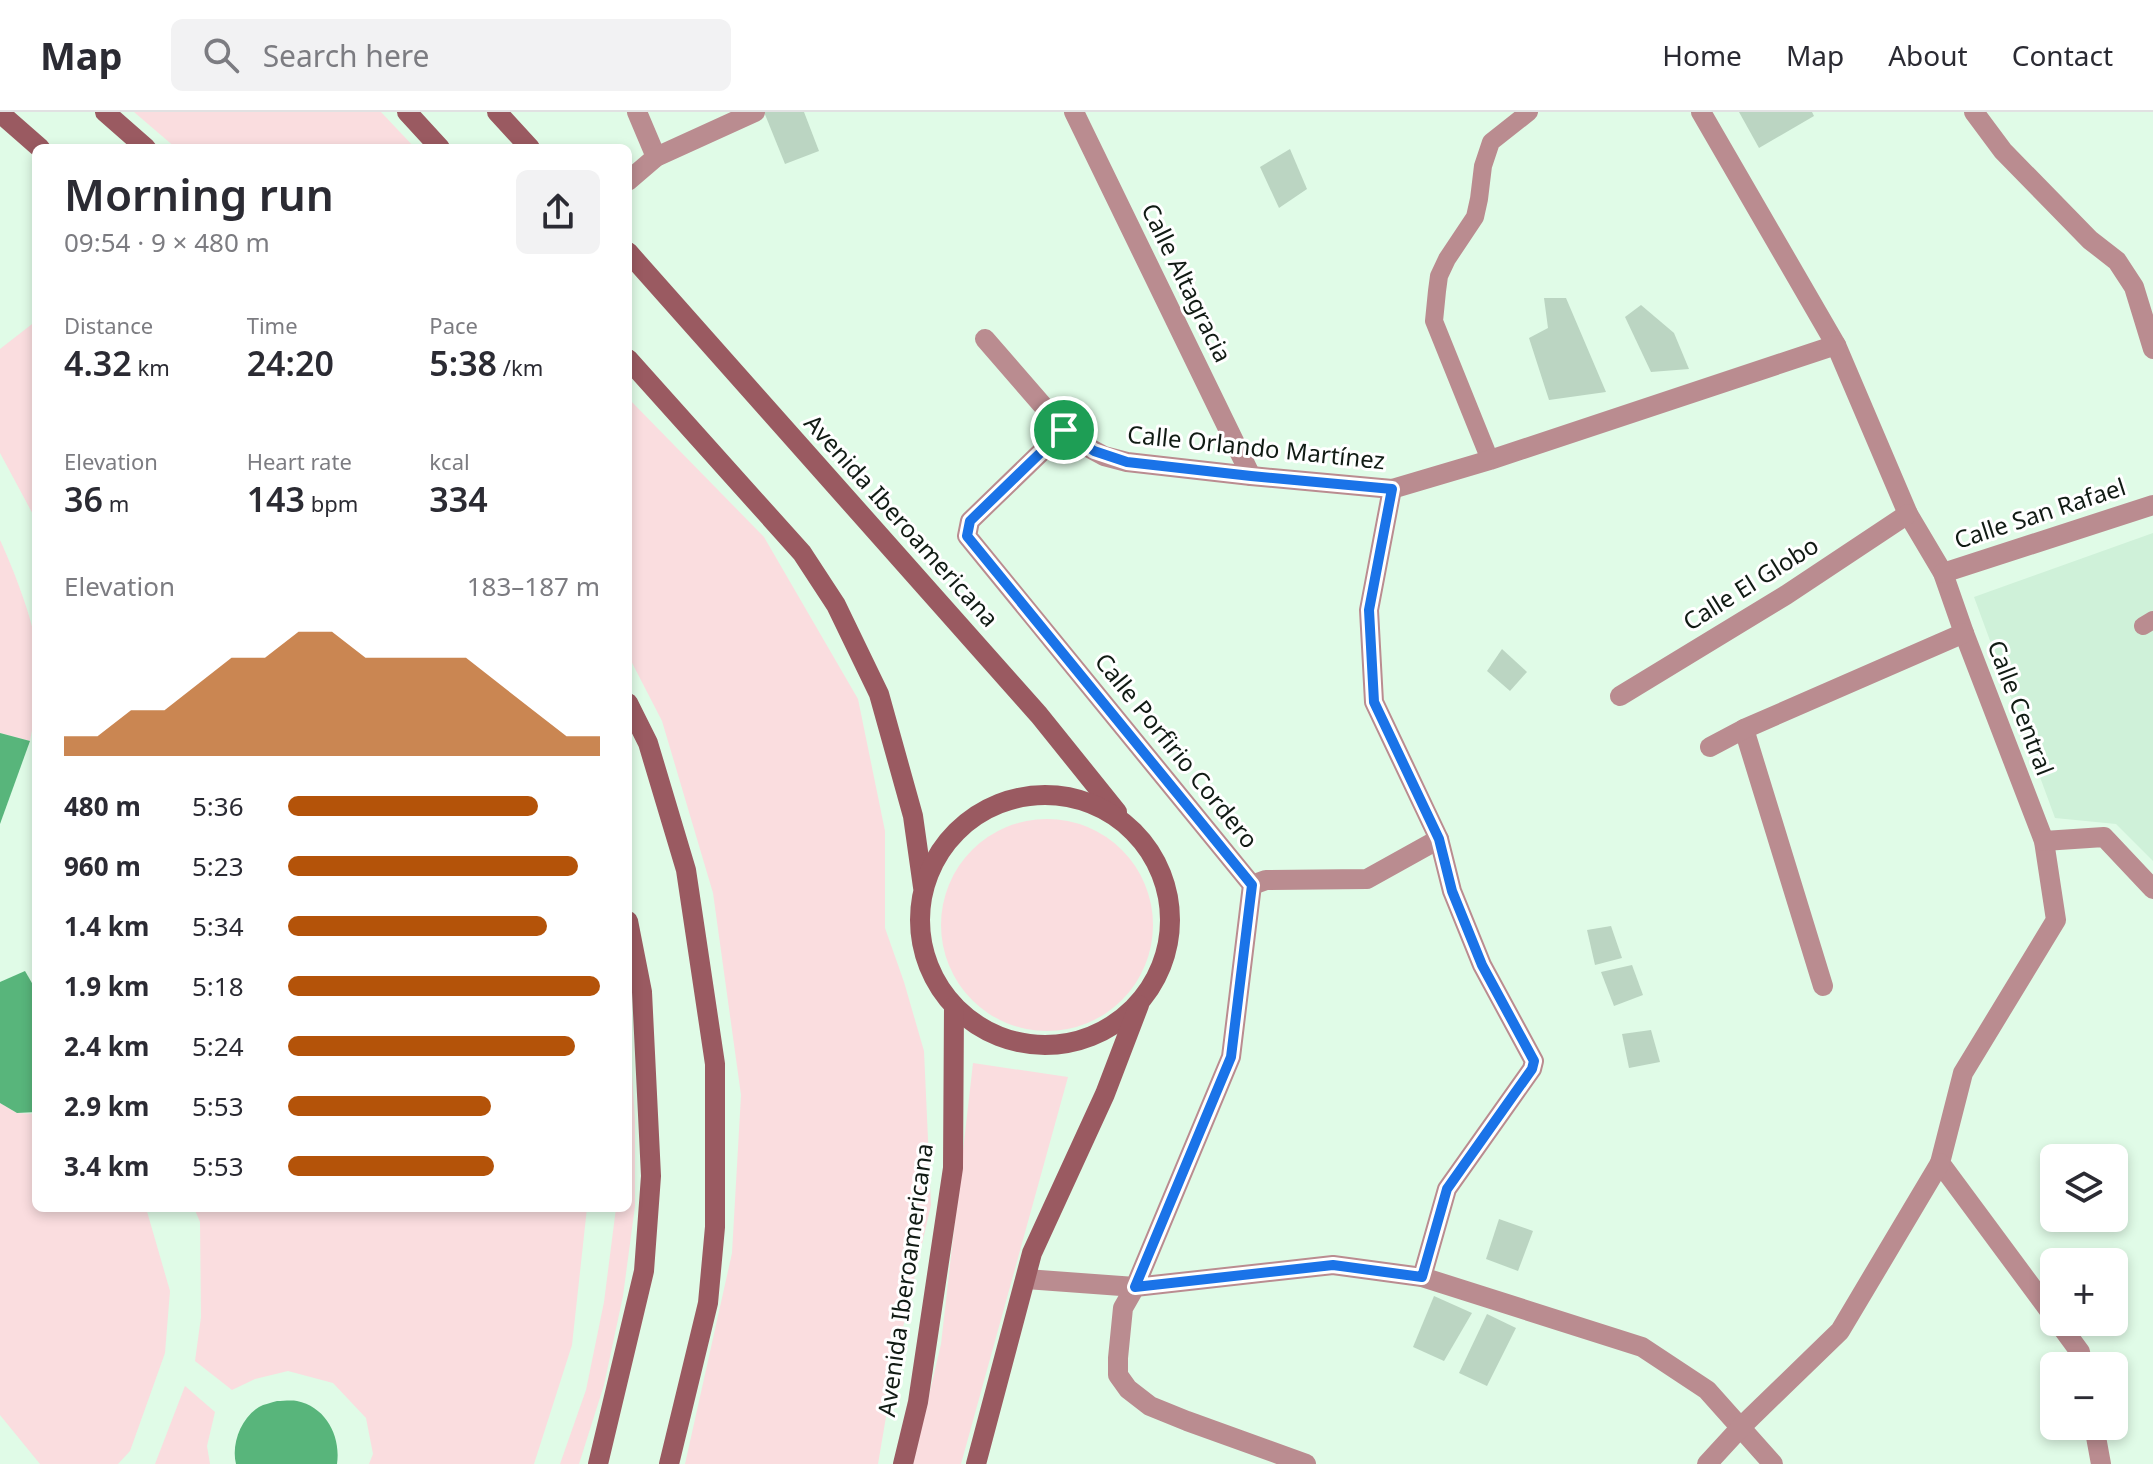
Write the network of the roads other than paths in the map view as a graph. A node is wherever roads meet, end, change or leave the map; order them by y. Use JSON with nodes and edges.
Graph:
{"nodes":[{"id":1,"x":105,"y":112,"type":"edge"},
{"id":2,"x":407,"y":112,"type":"edge"},
{"id":3,"x":497,"y":112,"type":"edge"},
{"id":4,"x":637,"y":112,"type":"edge"},
{"id":5,"x":755,"y":112,"type":"edge"},
{"id":6,"x":1074,"y":112,"type":"edge"},
{"id":7,"x":1529,"y":112,"type":"edge"},
{"id":8,"x":1701,"y":112,"type":"edge"},
{"id":9,"x":1974,"y":112,"type":"edge"},
{"id":10,"x":0,"y":113,"type":"edge"},
{"id":11,"x":35,"y":144,"type":"edge"},
{"id":12,"x":141,"y":144,"type":"edge"},
{"id":13,"x":436,"y":144,"type":"edge"},
{"id":14,"x":526,"y":144,"type":"edge"},
{"id":15,"x":656,"y":157,"type":"junction"},
{"id":16,"x":632,"y":178,"type":"edge"},
{"id":17,"x":632,"y":257,"type":"edge"},
{"id":18,"x":985,"y":339,"type":"dead end"},
{"id":19,"x":1836,"y":345,"type":"junction"},
{"id":20,"x":2153,"y":349,"type":"edge"},
{"id":21,"x":632,"y":363,"type":"edge"},
{"id":22,"x":1064,"y":430,"type":"junction"},
{"id":23,"x":1490,"y":460,"type":"junction"},
{"id":24,"x":1251,"y":476,"type":"junction"},
{"id":25,"x":1392,"y":489,"type":"junction"},
{"id":26,"x":2153,"y":505,"type":"edge"},
{"id":27,"x":1908,"y":514,"type":"junction"},
{"id":28,"x":1943,"y":573,"type":"junction"},
{"id":29,"x":1964,"y":633,"type":"junction"},
{"id":30,"x":1620,"y":696,"type":"dead end"},
{"id":31,"x":632,"y":711,"type":"edge"},
{"id":32,"x":1744,"y":729,"type":"junction"},
{"id":33,"x":1710,"y":747,"type":"dead end"},
{"id":34,"x":1130,"y":827,"type":"junction"},
{"id":35,"x":1439,"y":839,"type":"junction"},
{"id":36,"x":2044,"y":841,"type":"junction"},
{"id":37,"x":1252,"y":885,"type":"junction"},
{"id":38,"x":923,"y":887,"type":"junction"},
{"id":39,"x":2153,"y":889,"type":"edge"},
{"id":40,"x":632,"y":941,"type":"edge"},
{"id":41,"x":1823,"y":986,"type":"dead end"},
{"id":42,"x":1139,"y":1004,"type":"junction"},
{"id":43,"x":954,"y":1006,"type":"junction"},
{"id":44,"x":1940,"y":1163,"type":"junction"},
{"id":45,"x":1422,"y":1277,"type":"junction"},
{"id":46,"x":1026,"y":1279,"type":"junction"},
{"id":47,"x":1135,"y":1287,"type":"junction"},
{"id":48,"x":2040,"y":1298,"type":"edge"},
{"id":49,"x":1741,"y":1427,"type":"junction"},
{"id":50,"x":2097,"y":1440,"type":"edge"},
{"id":51,"x":598,"y":1464,"type":"edge"},
{"id":52,"x":669,"y":1464,"type":"edge"},
{"id":53,"x":903,"y":1464,"type":"edge"},
{"id":54,"x":976,"y":1464,"type":"edge"},
{"id":55,"x":1306,"y":1464,"type":"edge"},
{"id":56,"x":1707,"y":1464,"type":"edge"},
{"id":57,"x":1773,"y":1464,"type":"edge"},
{"id":58,"x":2101,"y":1464,"type":"edge"}],
"edges":[{"from":1,"to":12,"type":"street"},
{"from":2,"to":13,"type":"street"},
{"from":3,"to":14,"type":"street"},
{"from":4,"to":15,"type":"street"},
{"from":5,"to":15,"type":"street"},
{"from":6,"to":24,"type":"street","name":"Calle Altagracia"},
{"from":7,"to":23,"type":"lane"},
{"from":8,"to":19,"type":"street","name":"Calle Central"},
{"from":9,"to":20,"type":"street"},
{"from":10,"to":11,"type":"street"},
{"from":15,"to":16,"type":"street"},
{"from":17,"to":34,"type":"street","name":"Avenida Iberoamericana"},
{"from":18,"to":22,"type":"street","name":"Calle Orlando Martínez"},
{"from":19,"to":23,"type":"street","name":"Calle Orlando Martínez"},
{"from":19,"to":27,"type":"street","name":"Calle Central"},
{"from":21,"to":38,"type":"street"},
{"from":22,"to":24,"type":"street","name":"Calle Orlando Martínez"},
{"from":22,"to":37,"type":"street","name":"Calle Porfirio Cordero"},
{"from":23,"to":25,"type":"street","name":"Calle Orlando Martínez"},
{"from":24,"to":25,"type":"street","name":"Calle Orlando Martínez"},
{"from":25,"to":35,"type":"street"},
{"from":26,"to":28,"type":"street","name":"Calle San Rafael"},
{"from":27,"to":28,"type":"street","name":"Calle Central"},
{"from":27,"to":30,"type":"street","name":"Calle El Globo"},
{"from":28,"to":29,"type":"street","name":"Calle Central"},
{"from":29,"to":32,"type":"street"},
{"from":29,"to":36,"type":"street","name":"Calle Central"},
{"from":31,"to":52,"type":"street"},
{"from":32,"to":33,"type":"street"},
{"from":32,"to":41,"type":"street"},
{"from":34,"to":38,"type":"street"},
{"from":34,"to":42,"type":"street"},
{"from":35,"to":37,"type":"street"},
{"from":35,"to":45,"type":"street"},
{"from":36,"to":39,"type":"street"},
{"from":36,"to":44,"type":"street","name":"Calle Central"},
{"from":37,"to":47,"type":"street","name":"Calle Porfirio Cordero"},
{"from":38,"to":43,"type":"street"},
{"from":40,"to":51,"type":"street"},
{"from":42,"to":43,"type":"street"},
{"from":42,"to":46,"type":"street"},
{"from":43,"to":53,"type":"street","name":"Avenida Iberoamericana"},
{"from":44,"to":48,"type":"street"},
{"from":44,"to":49,"type":"street","name":"Calle Central"},
{"from":45,"to":47,"type":"street"},
{"from":45,"to":49,"type":"street"},
{"from":46,"to":47,"type":"street"},
{"from":46,"to":54,"type":"street"},
{"from":47,"to":55,"type":"street","name":"Calle Porfirio Cordero"},
{"from":49,"to":56,"type":"street","name":"Calle Central"},
{"from":49,"to":57,"type":"street"},
{"from":50,"to":58,"type":"street"}]}
